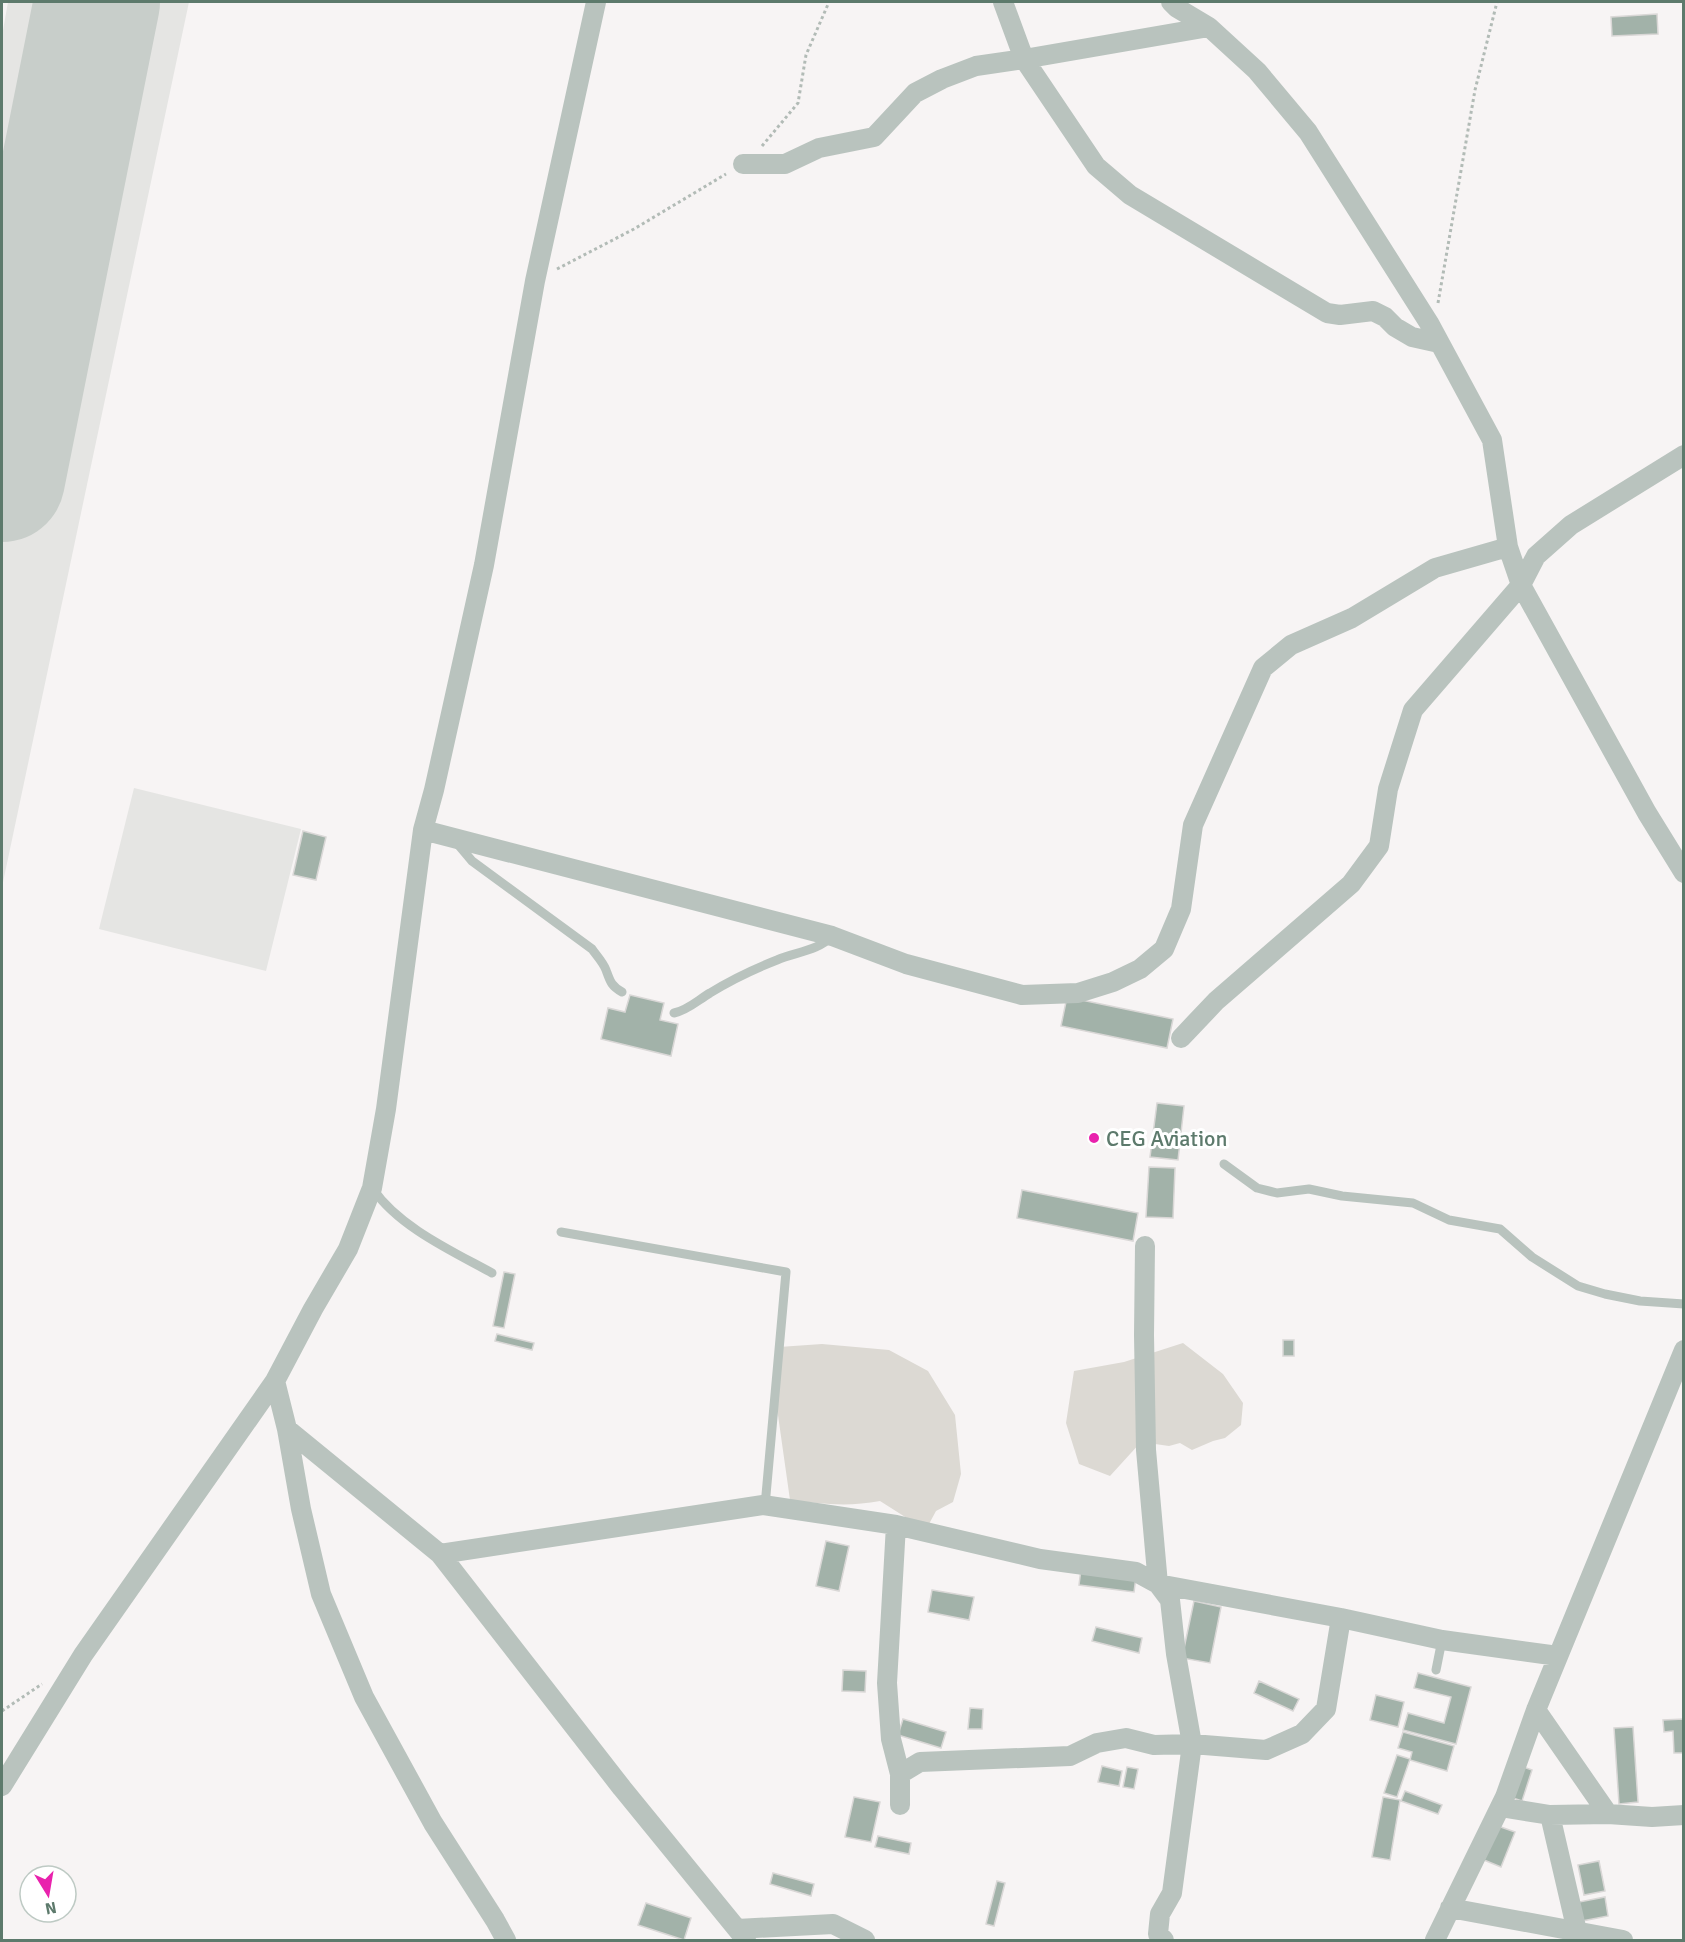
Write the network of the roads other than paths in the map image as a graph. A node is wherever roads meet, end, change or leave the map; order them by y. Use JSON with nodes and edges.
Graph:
{"nodes":[{"id":1,"x":596,"y":2,"type":"edge"},
{"id":2,"x":1003,"y":2,"type":"edge"},
{"id":3,"x":1171,"y":2,"type":"edge"},
{"id":4,"x":1209,"y":27,"type":"junction"},
{"id":5,"x":1024,"y":59,"type":"junction"},
{"id":6,"x":743,"y":164,"type":"road end"},
{"id":7,"x":1439,"y":343,"type":"junction"},
{"id":8,"x":1683,"y":455,"type":"edge"},
{"id":9,"x":1508,"y":547,"type":"junction"},
{"id":10,"x":1521,"y":585,"type":"junction"},
{"id":11,"x":423,"y":830,"type":"junction"},
{"id":12,"x":453,"y":837,"type":"junction"},
{"id":13,"x":1683,"y":873,"type":"edge"},
{"id":14,"x":832,"y":936,"type":"junction"},
{"id":15,"x":622,"y":993,"type":"dead end"},
{"id":16,"x":674,"y":1013,"type":"dead end"},
{"id":17,"x":1181,"y":1038,"type":"dead end"},
{"id":18,"x":1224,"y":1164,"type":"dead end"},
{"id":19,"x":372,"y":1188,"type":"junction"},
{"id":20,"x":561,"y":1232,"type":"dead end"},
{"id":21,"x":1145,"y":1246,"type":"dead end"},
{"id":22,"x":492,"y":1273,"type":"dead end"},
{"id":23,"x":1683,"y":1304,"type":"edge"},
{"id":24,"x":1683,"y":1350,"type":"edge"},
{"id":25,"x":275,"y":1381,"type":"junction"},
{"id":26,"x":287,"y":1429,"type":"junction"},
{"id":27,"x":765,"y":1506,"type":"junction"},
{"id":28,"x":896,"y":1525,"type":"junction"},
{"id":29,"x":440,"y":1554,"type":"junction"},
{"id":30,"x":1158,"y":1584,"type":"junction"},
{"id":31,"x":1341,"y":1618,"type":"junction"},
{"id":32,"x":1442,"y":1640,"type":"junction"},
{"id":33,"x":1558,"y":1656,"type":"junction"},
{"id":34,"x":1436,"y":1670,"type":"dead end"},
{"id":35,"x":1536,"y":1710,"type":"junction"},
{"id":36,"x":1192,"y":1744,"type":"junction"},
{"id":37,"x":900,"y":1774,"type":"junction"},
{"id":38,"x":2,"y":1786,"type":"edge"},
{"id":39,"x":900,"y":1805,"type":"dead end"},
{"id":40,"x":1500,"y":1807,"type":"junction"},
{"id":41,"x":1608,"y":1814,"type":"junction"},
{"id":42,"x":1550,"y":1815,"type":"junction"},
{"id":43,"x":1683,"y":1815,"type":"edge"},
{"id":44,"x":1450,"y":1908,"type":"junction"},
{"id":45,"x":741,"y":1935,"type":"edge"},
{"id":46,"x":1579,"y":1937,"type":"edge"},
{"id":47,"x":506,"y":1941,"type":"edge"},
{"id":48,"x":865,"y":1941,"type":"edge"},
{"id":49,"x":1164,"y":1941,"type":"edge"},
{"id":50,"x":1435,"y":1941,"type":"edge"},
{"id":51,"x":1623,"y":1941,"type":"edge"}],
"edges":[{"from":1,"to":11,"type":"street"},
{"from":2,"to":5,"type":"street"},
{"from":3,"to":4,"type":"street"},
{"from":4,"to":5,"type":"street"},
{"from":4,"to":7,"type":"street"},
{"from":5,"to":6,"type":"street"},
{"from":5,"to":7,"type":"street"},
{"from":7,"to":9,"type":"street"},
{"from":8,"to":10,"type":"street"},
{"from":9,"to":10,"type":"street"},
{"from":9,"to":14,"type":"street"},
{"from":10,"to":13,"type":"street"},
{"from":10,"to":17,"type":"street"},
{"from":11,"to":12,"type":"street"},
{"from":11,"to":19,"type":"street"},
{"from":12,"to":14,"type":"street"},
{"from":12,"to":15,"type":"lane"},
{"from":14,"to":16,"type":"lane"},
{"from":18,"to":23,"type":"lane"},
{"from":19,"to":22,"type":"lane"},
{"from":19,"to":25,"type":"street"},
{"from":20,"to":27,"type":"lane"},
{"from":21,"to":30,"type":"street"},
{"from":24,"to":33,"type":"street"},
{"from":25,"to":26,"type":"street"},
{"from":25,"to":38,"type":"street"},
{"from":26,"to":29,"type":"street"},
{"from":26,"to":47,"type":"street"},
{"from":27,"to":28,"type":"street"},
{"from":27,"to":29,"type":"street"},
{"from":28,"to":30,"type":"street"},
{"from":28,"to":37,"type":"street"},
{"from":29,"to":45,"type":"street"},
{"from":30,"to":31,"type":"street"},
{"from":30,"to":36,"type":"street"},
{"from":31,"to":32,"type":"street"},
{"from":31,"to":36,"type":"street"},
{"from":32,"to":33,"type":"street"},
{"from":32,"to":34,"type":"lane"},
{"from":33,"to":35,"type":"street"},
{"from":35,"to":40,"type":"street"},
{"from":35,"to":41,"type":"street"},
{"from":36,"to":37,"type":"street"},
{"from":36,"to":49,"type":"street"},
{"from":37,"to":39,"type":"street"},
{"from":40,"to":42,"type":"street"},
{"from":40,"to":44,"type":"street"},
{"from":41,"to":42,"type":"street"},
{"from":41,"to":43,"type":"street"},
{"from":42,"to":46,"type":"street"},
{"from":44,"to":46,"type":"street"},
{"from":44,"to":50,"type":"street"},
{"from":45,"to":48,"type":"street"},
{"from":46,"to":51,"type":"street"}]}
